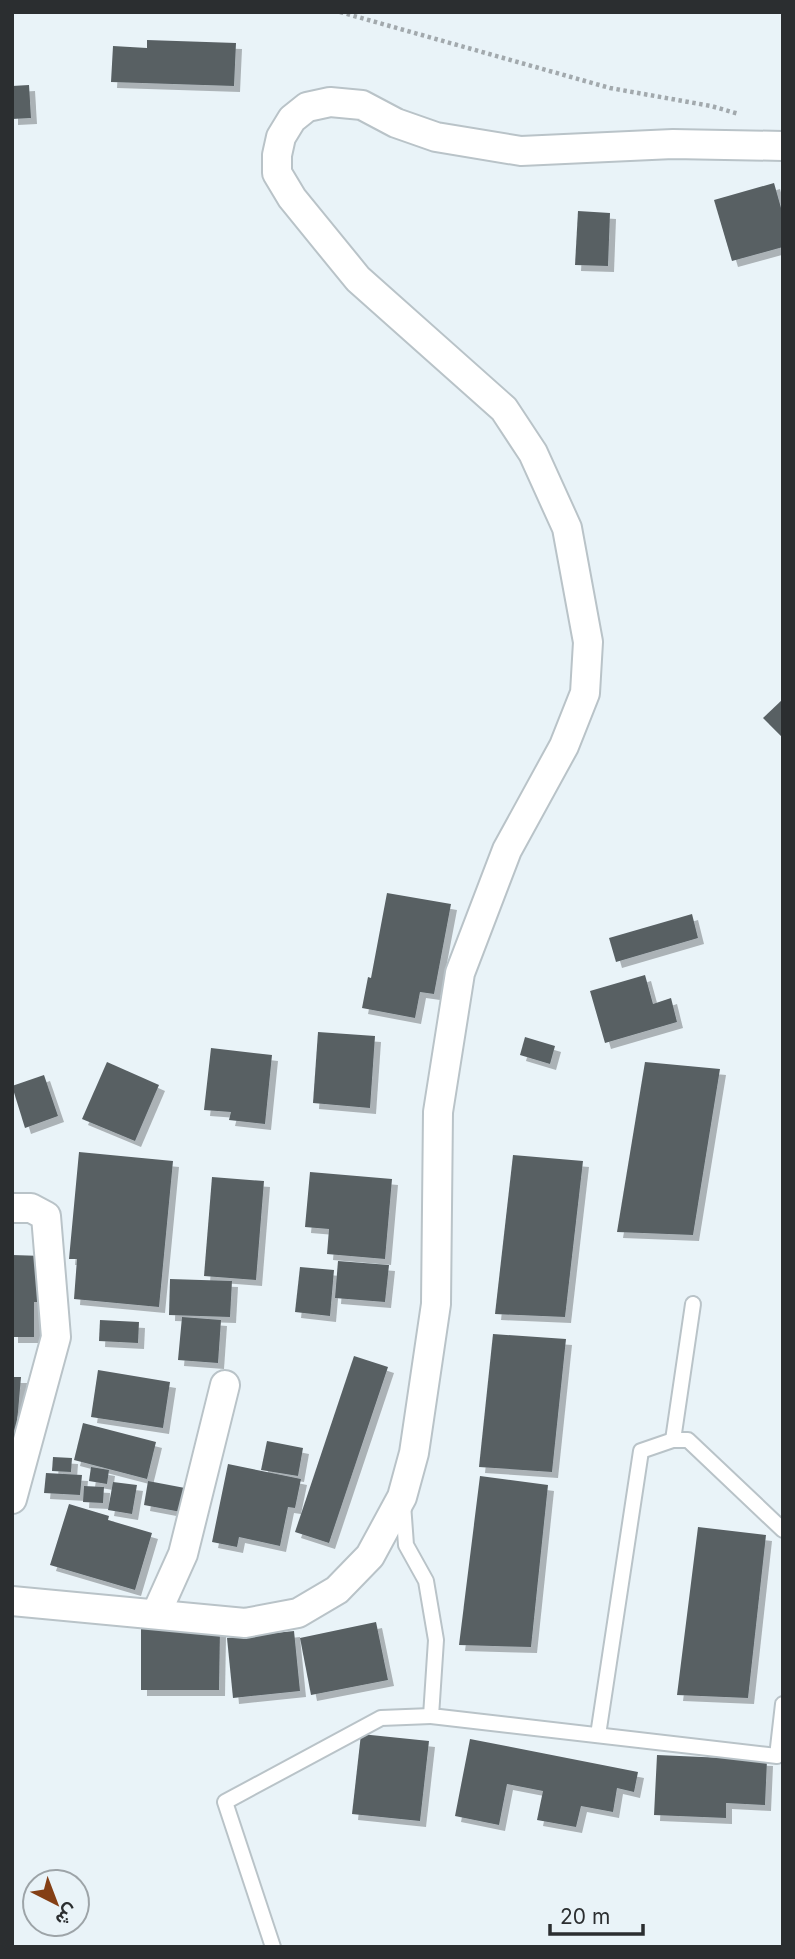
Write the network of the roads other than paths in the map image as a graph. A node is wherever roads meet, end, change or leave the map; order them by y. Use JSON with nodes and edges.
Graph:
{"nodes":[{"id":1,"x":783,"y":146,"type":"edge"},
{"id":2,"x":12,"y":1208,"type":"edge"},
{"id":3,"x":692,"y":1304,"type":"dead end"},
{"id":4,"x":225,"y":1385,"type":"dead end"},
{"id":5,"x":673,"y":1440,"type":"junction"},
{"id":6,"x":402,"y":1497,"type":"junction"},
{"id":7,"x":12,"y":1499,"type":"edge"},
{"id":8,"x":783,"y":1530,"type":"edge"},
{"id":9,"x":12,"y":1601,"type":"edge"},
{"id":10,"x":156,"y":1614,"type":"junction"},
{"id":11,"x":783,"y":1704,"type":"edge"},
{"id":12,"x":431,"y":1716,"type":"junction"},
{"id":13,"x":597,"y":1735,"type":"junction"},
{"id":14,"x":273,"y":1947,"type":"edge"}],
"edges":[{"from":1,"to":6,"type":"street"},
{"from":2,"to":7,"type":"street"},
{"from":3,"to":5,"type":"lane"},
{"from":4,"to":10,"type":"street"},
{"from":5,"to":8,"type":"lane"},
{"from":5,"to":13,"type":"lane"},
{"from":6,"to":10,"type":"street"},
{"from":6,"to":12,"type":"lane"},
{"from":9,"to":10,"type":"street"},
{"from":11,"to":13,"type":"lane"},
{"from":12,"to":13,"type":"lane"},
{"from":12,"to":14,"type":"lane"}]}
